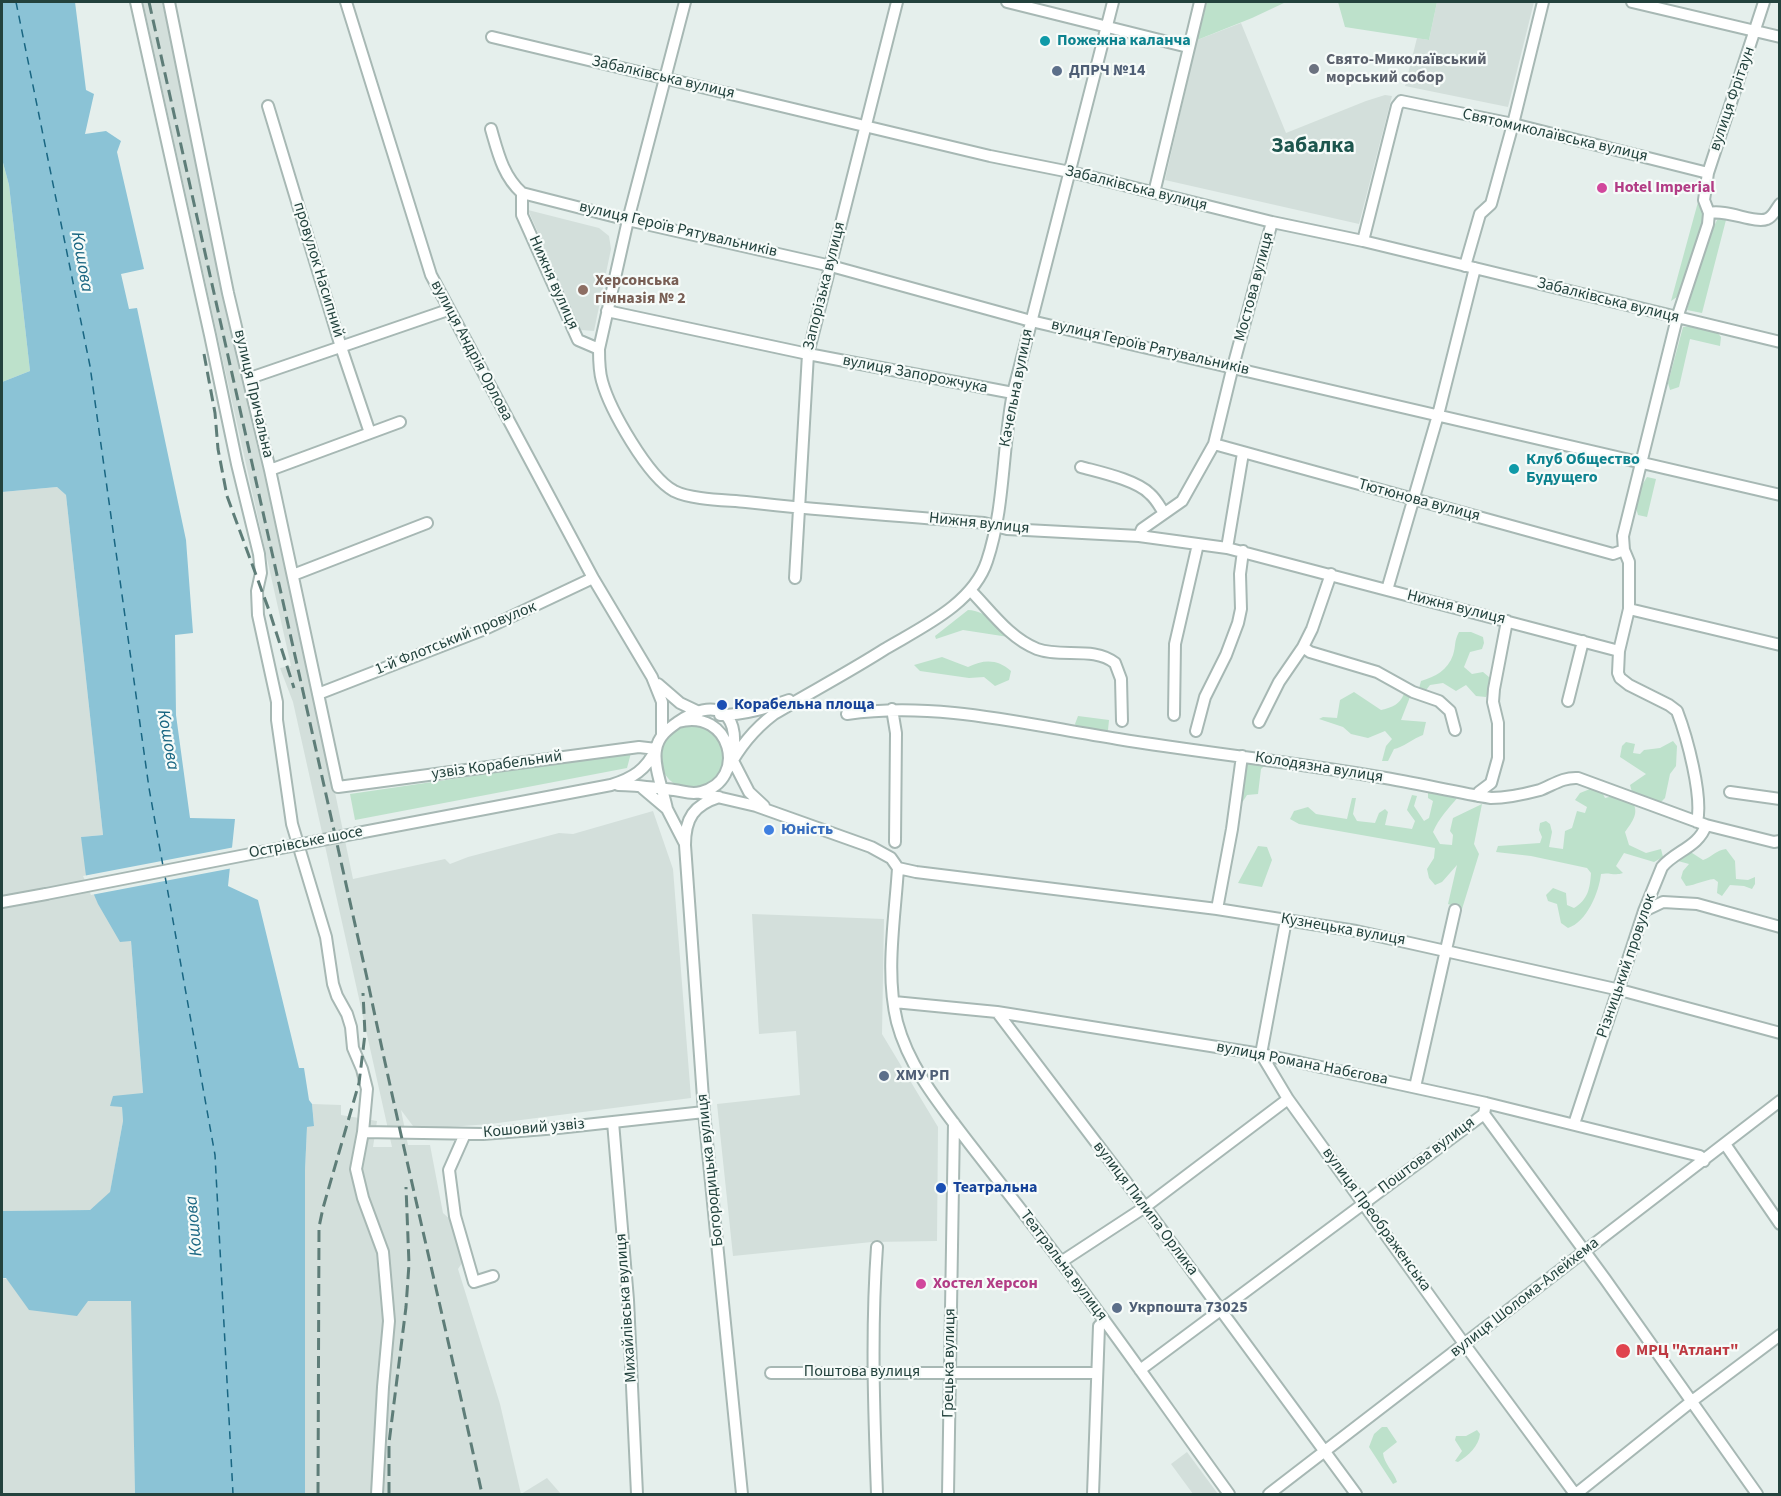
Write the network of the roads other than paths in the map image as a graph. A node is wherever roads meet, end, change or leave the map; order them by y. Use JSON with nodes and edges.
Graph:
{"nodes":[{"id":1,"x":136,"y":2,"type":"edge"},
{"id":2,"x":169,"y":2,"type":"edge"},
{"id":3,"x":346,"y":2,"type":"edge"},
{"id":4,"x":686,"y":2,"type":"edge"},
{"id":5,"x":897,"y":2,"type":"edge"},
{"id":6,"x":1007,"y":2,"type":"edge"},
{"id":7,"x":1113,"y":2,"type":"edge"},
{"id":8,"x":1200,"y":2,"type":"edge"},
{"id":9,"x":1543,"y":2,"type":"edge"},
{"id":10,"x":1632,"y":2,"type":"edge"},
{"id":11,"x":1764,"y":2,"type":"edge"},
{"id":12,"x":1107,"y":26,"type":"junction"},
{"id":13,"x":1756,"y":32,"type":"junction"},
{"id":14,"x":492,"y":37,"type":"dead end"},
{"id":15,"x":1779,"y":37,"type":"edge"},
{"id":16,"x":1188,"y":47,"type":"junction"},
{"id":17,"x":666,"y":79,"type":"junction"},
{"id":18,"x":268,"y":106,"type":"dead end"},
{"id":19,"x":1513,"y":124,"type":"junction"},
{"id":20,"x":865,"y":126,"type":"junction"},
{"id":21,"x":491,"y":129,"type":"dead end"},
{"id":22,"x":1069,"y":172,"type":"junction"},
{"id":23,"x":1708,"y":173,"type":"junction"},
{"id":24,"x":522,"y":193,"type":"junction"},
{"id":25,"x":1154,"y":193,"type":"junction"},
{"id":26,"x":1779,"y":204,"type":"edge"},
{"id":27,"x":1709,"y":213,"type":"junction"},
{"id":28,"x":628,"y":220,"type":"junction"},
{"id":29,"x":1272,"y":222,"type":"junction"},
{"id":30,"x":1362,"y":241,"type":"junction"},
{"id":31,"x":831,"y":266,"type":"junction"},
{"id":32,"x":1470,"y":267,"type":"junction"},
{"id":33,"x":448,"y":310,"type":"junction"},
{"id":34,"x":607,"y":311,"type":"junction"},
{"id":35,"x":1677,"y":318,"type":"junction"},
{"id":36,"x":1031,"y":321,"type":"junction"},
{"id":37,"x":1779,"y":342,"type":"edge"},
{"id":38,"x":341,"y":346,"type":"junction"},
{"id":39,"x":599,"y":349,"type":"junction"},
{"id":40,"x":808,"y":354,"type":"junction"},
{"id":41,"x":1233,"y":367,"type":"junction"},
{"id":42,"x":250,"y":378,"type":"junction"},
{"id":43,"x":1013,"y":393,"type":"junction"},
{"id":44,"x":1438,"y":415,"type":"junction"},
{"id":45,"x":400,"y":422,"type":"dead end"},
{"id":46,"x":370,"y":432,"type":"junction"},
{"id":47,"x":1214,"y":444,"type":"junction"},
{"id":48,"x":1243,"y":453,"type":"junction"},
{"id":49,"x":1642,"y":462,"type":"junction"},
{"id":50,"x":1081,"y":467,"type":"dead end"},
{"id":51,"x":270,"y":470,"type":"junction"},
{"id":52,"x":1779,"y":495,"type":"edge"},
{"id":53,"x":1413,"y":499,"type":"junction"},
{"id":54,"x":799,"y":508,"type":"junction"},
{"id":55,"x":1164,"y":513,"type":"junction"},
{"id":56,"x":427,"y":523,"type":"dead end"},
{"id":57,"x":997,"y":527,"type":"junction"},
{"id":58,"x":1139,"y":536,"type":"junction"},
{"id":59,"x":1198,"y":544,"type":"junction"},
{"id":60,"x":1227,"y":548,"type":"junction"},
{"id":61,"x":1624,"y":550,"type":"junction"},
{"id":62,"x":1243,"y":551,"type":"junction"},
{"id":63,"x":1331,"y":574,"type":"junction"},
{"id":64,"x":292,"y":575,"type":"junction"},
{"id":65,"x":593,"y":578,"type":"junction"},
{"id":66,"x":795,"y":578,"type":"dead end"},
{"id":67,"x":970,"y":590,"type":"junction"},
{"id":68,"x":1387,"y":590,"type":"junction"},
{"id":69,"x":1629,"y":609,"type":"junction"},
{"id":70,"x":1507,"y":621,"type":"junction"},
{"id":71,"x":1583,"y":641,"type":"junction"},
{"id":72,"x":1779,"y":645,"type":"edge"},
{"id":73,"x":1303,"y":647,"type":"junction"},
{"id":74,"x":1619,"y":651,"type":"junction"},
{"id":75,"x":652,"y":677,"type":"junction"},
{"id":76,"x":812,"y":692,"type":"junction"},
{"id":77,"x":318,"y":694,"type":"junction"},
{"id":78,"x":1568,"y":701,"type":"dead end"},
{"id":79,"x":892,"y":709,"type":"junction"},
{"id":80,"x":847,"y":714,"type":"dead end"},
{"id":81,"x":701,"y":715,"type":"junction"},
{"id":82,"x":726,"y":715,"type":"junction"},
{"id":83,"x":1174,"y":715,"type":"dead end"},
{"id":84,"x":1122,"y":721,"type":"dead end"},
{"id":85,"x":1259,"y":722,"type":"dead end"},
{"id":86,"x":1455,"y":730,"type":"dead end"},
{"id":87,"x":1196,"y":731,"type":"dead end"},
{"id":88,"x":662,"y":735,"type":"junction"},
{"id":89,"x":741,"y":746,"type":"junction"},
{"id":90,"x":656,"y":749,"type":"junction"},
{"id":91,"x":1242,"y":756,"type":"junction"},
{"id":92,"x":729,"y":765,"type":"junction"},
{"id":93,"x":659,"y":773,"type":"junction"},
{"id":94,"x":739,"y":777,"type":"junction"},
{"id":95,"x":611,"y":785,"type":"junction"},
{"id":96,"x":338,"y":787,"type":"joint"},
{"id":97,"x":641,"y":787,"type":"junction"},
{"id":98,"x":663,"y":789,"type":"junction"},
{"id":99,"x":677,"y":790,"type":"junction"},
{"id":100,"x":1730,"y":792,"type":"dead end"},
{"id":101,"x":700,"y":793,"type":"junction"},
{"id":102,"x":1478,"y":796,"type":"junction"},
{"id":103,"x":720,"y":797,"type":"junction"},
{"id":104,"x":1779,"y":799,"type":"edge"},
{"id":105,"x":667,"y":809,"type":"junction"},
{"id":106,"x":768,"y":810,"type":"junction"},
{"id":107,"x":687,"y":824,"type":"junction"},
{"id":108,"x":1701,"y":824,"type":"junction"},
{"id":109,"x":1779,"y":841,"type":"edge"},
{"id":110,"x":895,"y":842,"type":"dead end"},
{"id":111,"x":685,"y":845,"type":"junction"},
{"id":112,"x":898,"y":868,"type":"junction"},
{"id":113,"x":2,"y":902,"type":"edge"},
{"id":114,"x":1217,"y":909,"type":"junction"},
{"id":115,"x":1455,"y":910,"type":"dead end"},
{"id":116,"x":1644,"y":911,"type":"junction"},
{"id":117,"x":1286,"y":920,"type":"junction"},
{"id":118,"x":1779,"y":927,"type":"edge"},
{"id":119,"x":1445,"y":949,"type":"junction"},
{"id":120,"x":1620,"y":990,"type":"junction"},
{"id":121,"x":894,"y":1002,"type":"junction"},
{"id":122,"x":997,"y":1012,"type":"junction"},
{"id":123,"x":1779,"y":1033,"type":"edge"},
{"id":124,"x":1261,"y":1054,"type":"junction"},
{"id":125,"x":1415,"y":1087,"type":"junction"},
{"id":126,"x":1288,"y":1099,"type":"junction"},
{"id":127,"x":1779,"y":1101,"type":"edge"},
{"id":128,"x":1485,"y":1109,"type":"junction"},
{"id":129,"x":704,"y":1112,"type":"junction"},
{"id":130,"x":613,"y":1122,"type":"junction"},
{"id":131,"x":954,"y":1123,"type":"junction"},
{"id":132,"x":1574,"y":1124,"type":"junction"},
{"id":133,"x":363,"y":1132,"type":"junction"},
{"id":134,"x":465,"y":1134,"type":"junction"},
{"id":135,"x":1725,"y":1144,"type":"junction"},
{"id":136,"x":1704,"y":1161,"type":"junction"},
{"id":137,"x":1364,"y":1203,"type":"junction"},
{"id":138,"x":1145,"y":1207,"type":"junction"},
{"id":139,"x":1779,"y":1224,"type":"edge"},
{"id":140,"x":876,"y":1248,"type":"dead end"},
{"id":141,"x":1585,"y":1251,"type":"junction"},
{"id":142,"x":1062,"y":1262,"type":"junction"},
{"id":143,"x":493,"y":1276,"type":"dead end"},
{"id":144,"x":1220,"y":1309,"type":"junction"},
{"id":145,"x":1105,"y":1321,"type":"junction"},
{"id":146,"x":1779,"y":1335,"type":"edge"},
{"id":147,"x":1465,"y":1345,"type":"junction"},
{"id":148,"x":1140,"y":1370,"type":"junction"},
{"id":149,"x":872,"y":1372,"type":"junction"},
{"id":150,"x":950,"y":1372,"type":"junction"},
{"id":151,"x":771,"y":1373,"type":"dead end"},
{"id":152,"x":1096,"y":1373,"type":"junction"},
{"id":153,"x":1692,"y":1401,"type":"junction"},
{"id":154,"x":1326,"y":1452,"type":"junction"},
{"id":155,"x":377,"y":1494,"type":"edge"},
{"id":156,"x":637,"y":1494,"type":"edge"},
{"id":157,"x":742,"y":1494,"type":"edge"},
{"id":158,"x":877,"y":1494,"type":"edge"},
{"id":159,"x":948,"y":1494,"type":"edge"},
{"id":160,"x":1093,"y":1494,"type":"edge"},
{"id":161,"x":1229,"y":1494,"type":"edge"},
{"id":162,"x":1269,"y":1494,"type":"edge"},
{"id":163,"x":1356,"y":1494,"type":"edge"},
{"id":164,"x":1576,"y":1494,"type":"edge"},
{"id":165,"x":1757,"y":1494,"type":"edge"}],
"edges":[{"from":1,"to":133,"type":"street"},
{"from":2,"to":42,"type":"street","name":"вулиця Причальна"},
{"from":3,"to":33,"type":"street","name":"вулиця Андрія Орлова"},
{"from":4,"to":17,"type":"street"},
{"from":5,"to":20,"type":"street","name":"Запорізька вулиця"},
{"from":6,"to":12,"type":"street"},
{"from":7,"to":12,"type":"street","name":"Качельна вулиця"},
{"from":8,"to":16,"type":"street"},
{"from":9,"to":19,"type":"street"},
{"from":10,"to":13,"type":"street"},
{"from":11,"to":13,"type":"street","name":"вулиця Фрітаун"},
{"from":12,"to":16,"type":"street"},
{"from":12,"to":22,"type":"street","name":"Качельна вулиця"},
{"from":13,"to":15,"type":"street"},
{"from":13,"to":23,"type":"street","name":"вулиця Фрітаун"},
{"from":14,"to":17,"type":"street","name":"Забалківська вулиця"},
{"from":16,"to":25,"type":"street"},
{"from":17,"to":20,"type":"street","name":"Забалківська вулиця"},
{"from":17,"to":28,"type":"street"},
{"from":18,"to":38,"type":"street","name":"провулок Насипний"},
{"from":19,"to":23,"type":"street","name":"Святомиколаївська вулиця"},
{"from":19,"to":30,"type":"street","name":"Святомиколаївська вулиця"},
{"from":19,"to":32,"type":"street"},
{"from":20,"to":22,"type":"street","name":"Забалківська вулиця"},
{"from":20,"to":31,"type":"street","name":"Запорізька вулиця"},
{"from":21,"to":24,"type":"street"},
{"from":22,"to":25,"type":"street","name":"Забалківська вулиця"},
{"from":22,"to":36,"type":"street","name":"Качельна вулиця"},
{"from":23,"to":27,"type":"street","name":"вулиця Фрітаун"},
{"from":24,"to":28,"type":"street","name":"вулиця Героїв Рятувальників"},
{"from":24,"to":39,"type":"street","name":"Нижня вулиця"},
{"from":25,"to":29,"type":"street","name":"Забалківська вулиця"},
{"from":26,"to":27,"type":"street"},
{"from":27,"to":35,"type":"street","name":"вулиця Фрітаун"},
{"from":28,"to":31,"type":"street","name":"вулиця Героїв Рятувальників"},
{"from":28,"to":34,"type":"street"},
{"from":29,"to":30,"type":"street","name":"Забалківська вулиця"},
{"from":29,"to":41,"type":"street","name":"Мостова вулиця"},
{"from":30,"to":32,"type":"street","name":"Забалківська вулиця"},
{"from":31,"to":36,"type":"street","name":"вулиця Героїв Рятувальників"},
{"from":31,"to":40,"type":"street","name":"Запорізька вулиця"},
{"from":32,"to":35,"type":"street","name":"Забалківська вулиця"},
{"from":32,"to":44,"type":"street"},
{"from":33,"to":38,"type":"street"},
{"from":33,"to":65,"type":"street","name":"вулиця Андрія Орлова"},
{"from":34,"to":39,"type":"street"},
{"from":34,"to":40,"type":"street","name":"вулиця Запорожчука"},
{"from":35,"to":37,"type":"street","name":"Забалківська вулиця"},
{"from":35,"to":49,"type":"street","name":"вулиця Фрітаун"},
{"from":36,"to":41,"type":"street","name":"вулиця Героїв Рятувальників"},
{"from":36,"to":43,"type":"street","name":"Качельна вулиця"},
{"from":38,"to":42,"type":"street"},
{"from":38,"to":46,"type":"street","name":"провулок Насипний"},
{"from":39,"to":54,"type":"street","name":"Нижня вулиця"},
{"from":40,"to":43,"type":"street","name":"вулиця Запорожчука"},
{"from":40,"to":54,"type":"street","name":"Запорізька вулиця"},
{"from":41,"to":44,"type":"street","name":"вулиця Героїв Рятувальників"},
{"from":41,"to":47,"type":"street","name":"Мостова вулиця"},
{"from":42,"to":51,"type":"street","name":"вулиця Причальна"},
{"from":43,"to":57,"type":"street","name":"Качельна вулиця"},
{"from":44,"to":49,"type":"street","name":"вулиця Героїв Рятувальників"},
{"from":44,"to":53,"type":"street"},
{"from":45,"to":46,"type":"street"},
{"from":46,"to":51,"type":"street"},
{"from":47,"to":48,"type":"street","name":"Тютюнова вулиця"},
{"from":47,"to":55,"type":"street","name":"Мостова вулиця"},
{"from":48,"to":53,"type":"street","name":"Тютюнова вулиця"},
{"from":48,"to":60,"type":"street"},
{"from":49,"to":52,"type":"street","name":"вулиця Героїв Рятувальників"},
{"from":49,"to":61,"type":"street","name":"вулиця Фрітаун"},
{"from":50,"to":55,"type":"street"},
{"from":51,"to":64,"type":"street","name":"вулиця Причальна"},
{"from":53,"to":61,"type":"street","name":"Тютюнова вулиця"},
{"from":53,"to":68,"type":"street"},
{"from":54,"to":57,"type":"street","name":"Нижня вулиця"},
{"from":54,"to":66,"type":"street","name":"Запорізька вулиця"},
{"from":55,"to":58,"type":"street","name":"Мостова вулиця"},
{"from":56,"to":64,"type":"street"},
{"from":57,"to":58,"type":"street","name":"Нижня вулиця"},
{"from":57,"to":67,"type":"street","name":"Качельна вулиця"},
{"from":58,"to":59,"type":"street","name":"Нижня вулиця"},
{"from":59,"to":60,"type":"street","name":"Нижня вулиця"},
{"from":59,"to":83,"type":"street"},
{"from":60,"to":62,"type":"street","name":"Нижня вулиця"},
{"from":61,"to":69,"type":"street","name":"вулиця Фрітаун"},
{"from":62,"to":63,"type":"street","name":"Нижня вулиця"},
{"from":62,"to":87,"type":"street"},
{"from":63,"to":68,"type":"street","name":"Нижня вулиця"},
{"from":63,"to":73,"type":"street"},
{"from":64,"to":77,"type":"street","name":"вулиця Причальна"},
{"from":65,"to":75,"type":"street","name":"вулиця Андрія Орлова"},
{"from":65,"to":77,"type":"street","name":"1-й Флотський провулок"},
{"from":67,"to":76,"type":"street","name":"Качельна вулиця"},
{"from":67,"to":84,"type":"street"},
{"from":68,"to":70,"type":"street","name":"Нижня вулиця"},
{"from":69,"to":72,"type":"street"},
{"from":69,"to":74,"type":"street","name":"вулиця Фрітаун"},
{"from":70,"to":71,"type":"street","name":"Нижня вулиця"},
{"from":70,"to":102,"type":"street"},
{"from":71,"to":74,"type":"street","name":"Нижня вулиця"},
{"from":71,"to":78,"type":"street"},
{"from":73,"to":85,"type":"street"},
{"from":73,"to":86,"type":"street"},
{"from":74,"to":108,"type":"street"},
{"from":75,"to":81,"type":"street","name":"вулиця Андрія Орлова"},
{"from":75,"to":88,"type":"street","name":"вулиця Андрія Орлова"},
{"from":76,"to":82,"type":"street","name":"Качельна вулиця"},
{"from":76,"to":89,"type":"street","name":"Качельна вулиця"},
{"from":77,"to":96,"type":"street","name":"вулиця Причальна"},
{"from":79,"to":80,"type":"street","name":"Колодязна вулиця"},
{"from":79,"to":91,"type":"street","name":"Колодязна вулиця"},
{"from":79,"to":110,"type":"street"},
{"from":81,"to":82,"type":"street","name":"Качельна вулиця"},
{"from":81,"to":82,"type":"street"},
{"from":81,"to":88,"type":"street"},
{"from":81,"to":92,"type":"street"},
{"from":82,"to":92,"type":"street"},
{"from":88,"to":90,"type":"street"},
{"from":89,"to":92,"type":"street","name":"Качельна вулиця"},
{"from":89,"to":94,"type":"street"},
{"from":90,"to":93,"type":"street"},
{"from":90,"to":95,"type":"street","name":"Острівське шосе"},
{"from":90,"to":96,"type":"street","name":"узвіз Корабельний"},
{"from":91,"to":102,"type":"street","name":"Колодязна вулиця"},
{"from":91,"to":114,"type":"street"},
{"from":92,"to":94,"type":"street"},
{"from":92,"to":101,"type":"street"},
{"from":93,"to":98,"type":"street","name":"Богородицька вулиця"},
{"from":93,"to":99,"type":"street"},
{"from":94,"to":106,"type":"street"},
{"from":95,"to":97,"type":"street","name":"Острівське шосе"},
{"from":95,"to":113,"type":"street","name":"Острівське шосе","bridge":true},
{"from":97,"to":98,"type":"street","name":"Острівське шосе"},
{"from":97,"to":105,"type":"street","name":"Богородицька вулиця"},
{"from":98,"to":99,"type":"street","name":"Острівське шосе"},
{"from":98,"to":105,"type":"street","name":"Богородицька вулиця"},
{"from":99,"to":101,"type":"street"},
{"from":100,"to":104,"type":"street"},
{"from":101,"to":103,"type":"street"},
{"from":101,"to":107,"type":"street","name":"Богородицька вулиця"},
{"from":102,"to":108,"type":"street","name":"Колодязна вулиця"},
{"from":103,"to":106,"type":"street"},
{"from":103,"to":107,"type":"street"},
{"from":105,"to":111,"type":"street","name":"Богородицька вулиця"},
{"from":106,"to":112,"type":"street"},
{"from":107,"to":111,"type":"street","name":"Богородицька вулиця"},
{"from":108,"to":109,"type":"street","name":"Колодязна вулиця"},
{"from":108,"to":116,"type":"street","name":"Різницький провулок"},
{"from":111,"to":129,"type":"street","name":"Богородицька вулиця"},
{"from":112,"to":114,"type":"street","name":"Кузнецька вулиця"},
{"from":112,"to":121,"type":"street","name":"Театральна вулиця"},
{"from":114,"to":117,"type":"street","name":"Кузнецька вулиця"},
{"from":115,"to":119,"type":"street"},
{"from":116,"to":118,"type":"street"},
{"from":116,"to":120,"type":"street","name":"Різницький провулок"},
{"from":117,"to":119,"type":"street","name":"Кузнецька вулиця"},
{"from":117,"to":124,"type":"street"},
{"from":119,"to":120,"type":"street","name":"Кузнецька вулиця"},
{"from":119,"to":125,"type":"street"},
{"from":120,"to":123,"type":"street","name":"Кузнецька вулиця"},
{"from":120,"to":132,"type":"street","name":"Різницький провулок"},
{"from":121,"to":122,"type":"street","name":"вулиця Романа Набєгова"},
{"from":121,"to":131,"type":"street","name":"Театральна вулиця"},
{"from":122,"to":124,"type":"street","name":"вулиця Романа Набєгова"},
{"from":122,"to":138,"type":"street","name":"вулиця Пилипа Орлика"},
{"from":124,"to":125,"type":"street","name":"вулиця Романа Набєгова"},
{"from":124,"to":126,"type":"street","name":"вулиця Преображенська"},
{"from":125,"to":128,"type":"street","name":"вулиця Романа Набєгова"},
{"from":126,"to":137,"type":"street","name":"вулиця Преображенська"},
{"from":126,"to":138,"type":"street"},
{"from":127,"to":135,"type":"street","name":"вулиця Шолома-Алейхема"},
{"from":128,"to":132,"type":"street","name":"вулиця Романа Набєгова"},
{"from":128,"to":137,"type":"street","name":"Поштова вулиця"},
{"from":128,"to":141,"type":"street"},
{"from":129,"to":130,"type":"street","name":"Кошовий узвіз"},
{"from":129,"to":157,"type":"street","name":"Богородицька вулиця"},
{"from":130,"to":134,"type":"street","name":"Кошовий узвіз"},
{"from":130,"to":156,"type":"street","name":"Михайлівська вулиця"},
{"from":131,"to":142,"type":"street","name":"Театральна вулиця"},
{"from":131,"to":150,"type":"street","name":"Грецька вулиця"},
{"from":132,"to":136,"type":"street","name":"вулиця Романа Набєгова"},
{"from":133,"to":134,"type":"street","name":"Кошовий узвіз"},
{"from":133,"to":155,"type":"street"},
{"from":134,"to":143,"type":"street"},
{"from":135,"to":136,"type":"street","name":"вулиця Шолома-Алейхема"},
{"from":135,"to":139,"type":"street"},
{"from":136,"to":141,"type":"street","name":"вулиця Шолома-Алейхема"},
{"from":137,"to":144,"type":"street","name":"Поштова вулиця"},
{"from":137,"to":147,"type":"street","name":"вулиця Преображенська"},
{"from":138,"to":142,"type":"street"},
{"from":138,"to":144,"type":"street","name":"вулиця Пилипа Орлика"},
{"from":140,"to":149,"type":"street"},
{"from":141,"to":147,"type":"street","name":"вулиця Шолома-Алейхема"},
{"from":141,"to":153,"type":"street"},
{"from":142,"to":145,"type":"street","name":"Театральна вулиця"},
{"from":144,"to":148,"type":"street","name":"Поштова вулиця"},
{"from":144,"to":154,"type":"street","name":"вулиця Пилипа Орлика"},
{"from":145,"to":148,"type":"street","name":"Театральна вулиця"},
{"from":145,"to":152,"type":"street"},
{"from":146,"to":153,"type":"street"},
{"from":147,"to":154,"type":"street","name":"вулиця Шолома-Алейхема"},
{"from":147,"to":164,"type":"street","name":"вулиця Преображенська"},
{"from":148,"to":161,"type":"street","name":"Театральна вулиця"},
{"from":149,"to":150,"type":"street","name":"Поштова вулиця"},
{"from":149,"to":151,"type":"street","name":"Поштова вулиця"},
{"from":149,"to":158,"type":"street"},
{"from":150,"to":152,"type":"street","name":"Поштова вулиця"},
{"from":150,"to":159,"type":"street","name":"Грецька вулиця"},
{"from":152,"to":160,"type":"street"},
{"from":153,"to":164,"type":"street"},
{"from":153,"to":165,"type":"street"},
{"from":154,"to":162,"type":"street","name":"вулиця Шолома-Алейхема"},
{"from":154,"to":163,"type":"street","name":"вулиця Пилипа Орлика"}]}
